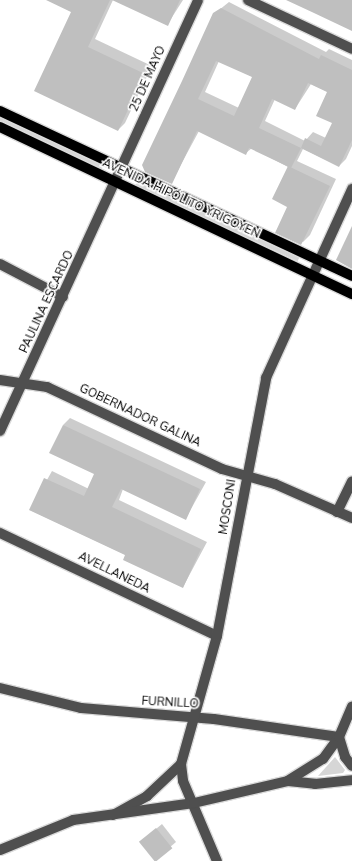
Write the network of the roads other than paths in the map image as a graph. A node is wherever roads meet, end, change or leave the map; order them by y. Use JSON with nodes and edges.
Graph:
{"nodes":[{"id":1,"x":198,"y":0,"type":"edge"},
{"id":2,"x":248,"y":0,"type":"edge"},
{"id":3,"x":352,"y":49,"type":"edge"},
{"id":4,"x":0,"y":111,"type":"edge"},
{"id":5,"x":0,"y":127,"type":"edge"},
{"id":6,"x":123,"y":169,"type":"junction"},
{"id":7,"x":116,"y":183,"type":"junction"},
{"id":8,"x":352,"y":189,"type":"edge"},
{"id":9,"x":318,"y":260,"type":"junction"},
{"id":10,"x":0,"y":264,"type":"edge"},
{"id":11,"x":310,"y":275,"type":"junction"},
{"id":12,"x":352,"y":276,"type":"edge"},
{"id":13,"x":352,"y":294,"type":"edge"},
{"id":14,"x":63,"y":297,"type":"junction"},
{"id":15,"x":0,"y":380,"type":"edge"},
{"id":16,"x":22,"y":385,"type":"junction"},
{"id":17,"x":0,"y":431,"type":"edge"},
{"id":18,"x":246,"y":478,"type":"junction"},
{"id":19,"x":352,"y":481,"type":"edge"},
{"id":20,"x":337,"y":512,"type":"junction"},
{"id":21,"x":352,"y":518,"type":"edge"},
{"id":22,"x":0,"y":532,"type":"edge"},
{"id":23,"x":217,"y":636,"type":"junction"},
{"id":24,"x":0,"y":688,"type":"edge"},
{"id":25,"x":352,"y":707,"type":"edge"},
{"id":26,"x":196,"y":717,"type":"junction"},
{"id":27,"x":339,"y":737,"type":"junction"},
{"id":28,"x":181,"y":764,"type":"junction"},
{"id":29,"x":352,"y":766,"type":"edge"},
{"id":30,"x":352,"y":780,"type":"edge"},
{"id":31,"x":288,"y":781,"type":"junction"},
{"id":32,"x":194,"y":803,"type":"junction"},
{"id":33,"x":113,"y":815,"type":"junction"},
{"id":34,"x":0,"y":850,"type":"edge"},
{"id":35,"x":217,"y":861,"type":"edge"}],
"edges":[{"from":1,"to":6,"type":"street","name":"25 DE MAYO"},
{"from":2,"to":3,"type":"street"},
{"from":4,"to":6,"type":"main road","name":"AVENIDA HIPÓLITO YRIGOYEN"},
{"from":5,"to":7,"type":"main road","name":"AVENIDA HIPÓLITO YRIGOYEN"},
{"from":6,"to":7,"type":"street","name":"25 DE MAYO"},
{"from":6,"to":9,"type":"main road","name":"AVENIDA HIPÓLITO YRIGOYEN"},
{"from":7,"to":11,"type":"main road","name":"AVENIDA HIPÓLITO YRIGOYEN"},
{"from":7,"to":14,"type":"street","name":"PAULINA ESCARDO"},
{"from":8,"to":9,"type":"street","name":"MOSCONI"},
{"from":9,"to":11,"type":"street","name":"MOSCONI"},
{"from":9,"to":12,"type":"main road","name":"AVENIDA HIPÓLITO YRIGOYEN"},
{"from":10,"to":14,"type":"street"},
{"from":11,"to":13,"type":"main road","name":"AVENIDA HIPÓLITO YRIGOYEN"},
{"from":11,"to":18,"type":"street","name":"MOSCONI"},
{"from":14,"to":16,"type":"street","name":"PAULINA ESCARDO"},
{"from":15,"to":16,"type":"street","name":"GOBERNADOR GALINA"},
{"from":16,"to":17,"type":"street","name":"PAULINA ESCARDO"},
{"from":16,"to":18,"type":"street","name":"GOBERNADOR GALINA"},
{"from":18,"to":20,"type":"street","name":"GOBERNADOR GALINA"},
{"from":18,"to":23,"type":"street","name":"MOSCONI"},
{"from":19,"to":20,"type":"street"},
{"from":20,"to":21,"type":"street","name":"GOBERNADOR GALINA"},
{"from":22,"to":23,"type":"street","name":"AVELLANEDA"},
{"from":23,"to":26,"type":"street","name":"MOSCONI"},
{"from":24,"to":26,"type":"street","name":"FURNILLO"},
{"from":25,"to":27,"type":"street"},
{"from":26,"to":27,"type":"street","name":"FURNILLO"},
{"from":26,"to":28,"type":"street","name":"MOSCONI"},
{"from":27,"to":29,"type":"street"},
{"from":27,"to":31,"type":"street"},
{"from":28,"to":32,"type":"street","name":"MOSCONI"},
{"from":28,"to":33,"type":"street","name":"MOSCONI"},
{"from":30,"to":31,"type":"street"},
{"from":31,"to":32,"type":"street"},
{"from":32,"to":33,"type":"street"},
{"from":32,"to":35,"type":"street","name":"MOSCONI"},
{"from":33,"to":34,"type":"street"}]}
